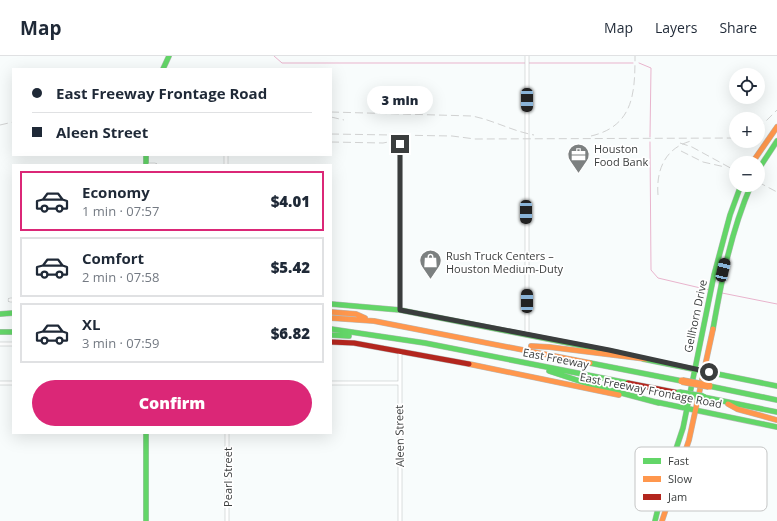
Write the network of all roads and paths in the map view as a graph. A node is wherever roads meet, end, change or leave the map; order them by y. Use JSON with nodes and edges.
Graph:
{"nodes":[{"id":1,"x":169,"y":56,"type":"edge"},
{"id":2,"x":527,"y":56,"type":"edge"},
{"id":3,"x":163,"y":68,"type":"edge"},
{"id":4,"x":777,"y":127,"type":"edge"},
{"id":5,"x":777,"y":141,"type":"edge"},
{"id":6,"x":400,"y":144,"type":"dead end"},
{"id":7,"x":757,"y":156,"type":"edge"},
{"id":8,"x":765,"y":158,"type":"edge"},
{"id":9,"x":740,"y":192,"type":"edge"},
{"id":10,"x":745,"y":192,"type":"edge"},
{"id":11,"x":738,"y":203,"type":"junction"},
{"id":12,"x":720,"y":269,"type":"junction"},
{"id":13,"x":332,"y":304,"type":"edge"},
{"id":14,"x":400,"y":310,"type":"junction"},
{"id":15,"x":332,"y":312,"type":"edge"},
{"id":16,"x":12,"y":313,"type":"edge"},
{"id":17,"x":0,"y":315,"type":"edge"},
{"id":18,"x":12,"y":316,"type":"edge"},
{"id":19,"x":706,"y":316,"type":"junction"},
{"id":20,"x":332,"y":318,"type":"edge"},
{"id":21,"x":714,"y":318,"type":"junction"},
{"id":22,"x":374,"y":321,"type":"junction"},
{"id":23,"x":0,"y":327,"type":"edge"},
{"id":24,"x":12,"y":327,"type":"edge"},
{"id":25,"x":332,"y":329,"type":"edge"},
{"id":26,"x":0,"y":332,"type":"edge"},
{"id":27,"x":12,"y":332,"type":"edge"},
{"id":28,"x":332,"y":335,"type":"edge"},
{"id":29,"x":527,"y":335,"type":"junction"},
{"id":30,"x":397,"y":338,"type":"junction"},
{"id":31,"x":332,"y":342,"type":"edge"},
{"id":32,"x":0,"y":344,"type":"edge"},
{"id":33,"x":12,"y":344,"type":"edge"},
{"id":34,"x":511,"y":346,"type":"junction"},
{"id":35,"x":400,"y":351,"type":"junction"},
{"id":36,"x":646,"y":359,"type":"junction"},
{"id":37,"x":517,"y":361,"type":"junction"},
{"id":38,"x":695,"y":369,"type":"junction"},
{"id":39,"x":705,"y":371,"type":"junction"},
{"id":40,"x":12,"y":383,"type":"edge"},
{"id":41,"x":332,"y":383,"type":"edge"},
{"id":42,"x":399,"y":383,"type":"junction"},
{"id":43,"x":0,"y":384,"type":"edge"},
{"id":44,"x":777,"y":386,"type":"edge"},
{"id":45,"x":777,"y":400,"type":"edge"},
{"id":46,"x":723,"y":401,"type":"junction"},
{"id":47,"x":659,"y":403,"type":"junction"},
{"id":48,"x":687,"y":408,"type":"junction"},
{"id":49,"x":696,"y":410,"type":"junction"},
{"id":50,"x":777,"y":412,"type":"edge"},
{"id":51,"x":777,"y":420,"type":"edge"},
{"id":52,"x":777,"y":427,"type":"edge"},
{"id":53,"x":146,"y":434,"type":"edge"},
{"id":54,"x":227,"y":434,"type":"edge"},
{"id":55,"x":677,"y":447,"type":"edge"},
{"id":56,"x":687,"y":447,"type":"edge"},
{"id":57,"x":657,"y":511,"type":"edge"},
{"id":58,"x":665,"y":511,"type":"edge"},
{"id":59,"x":146,"y":521,"type":"edge"},
{"id":60,"x":227,"y":521,"type":"edge"},
{"id":61,"x":400,"y":521,"type":"edge"},
{"id":62,"x":655,"y":521,"type":"edge"},
{"id":63,"x":662,"y":521,"type":"edge"}],
"edges":[{"from":1,"to":3,"type":"main road"},
{"from":2,"to":29,"type":"street"},
{"from":4,"to":7,"type":"main road"},
{"from":5,"to":8,"type":"main road"},
{"from":6,"to":14,"type":"street"},
{"from":9,"to":11,"type":"main road","name":"Gellhorn Drive"},
{"from":10,"to":11,"type":"main road","name":"Gellhorn Drive"},
{"from":11,"to":12,"type":"main road","name":"Gellhorn Drive"},
{"from":12,"to":19,"type":"main road","name":"Gellhorn Drive"},
{"from":12,"to":21,"type":"main road","name":"Gellhorn Drive"},
{"from":13,"to":14,"type":"main road"},
{"from":14,"to":29,"type":"main road"},
{"from":15,"to":22,"type":"main road"},
{"from":16,"to":17,"type":"main road"},
{"from":17,"to":18,"type":"main road"},
{"from":19,"to":21,"type":"main road"},
{"from":19,"to":38,"type":"main road","name":"Gellhorn Drive"},
{"from":20,"to":22,"type":"main road","name":"East Freeway"},
{"from":21,"to":39,"type":"main road","name":"Gellhorn Drive"},
{"from":22,"to":34,"type":"main road","name":"East Freeway"},
{"from":23,"to":24,"type":"main road"},
{"from":25,"to":30,"type":"main road","name":"East Freeway"},
{"from":26,"to":27,"type":"main road"},
{"from":28,"to":30,"type":"main road"},
{"from":29,"to":36,"type":"main road"},
{"from":30,"to":37,"type":"main road","name":"East Freeway"},
{"from":31,"to":35,"type":"main road","name":"East Freeway Frontage Road"},
{"from":32,"to":33,"type":"street"},
{"from":34,"to":36,"type":"main road"},
{"from":34,"to":45,"type":"main road","name":"East Freeway","bridge":true},
{"from":35,"to":42,"type":"street","name":"Aleen Street"},
{"from":35,"to":47,"type":"main road","name":"East Freeway Frontage Road"},
{"from":36,"to":38,"type":"main road"},
{"from":37,"to":46,"type":"main road","name":"East Freeway","bridge":true},
{"from":37,"to":47,"type":"main road"},
{"from":38,"to":39,"type":"main road"},
{"from":38,"to":48,"type":"main road","name":"Gellhorn Drive"},
{"from":39,"to":44,"type":"main road"},
{"from":39,"to":49,"type":"main road","name":"Gellhorn Drive"},
{"from":40,"to":43,"type":"street"},
{"from":41,"to":42,"type":"street"},
{"from":42,"to":61,"type":"street","name":"Aleen Street"},
{"from":46,"to":50,"type":"main road","name":"East Freeway"},
{"from":46,"to":51,"type":"main road"},
{"from":47,"to":48,"type":"main road","name":"East Freeway Frontage Road"},
{"from":48,"to":49,"type":"main road","name":"East Freeway Frontage Road"},
{"from":48,"to":55,"type":"main road","name":"Gellhorn Drive"},
{"from":49,"to":52,"type":"main road","name":"East Freeway Frontage Road"},
{"from":49,"to":56,"type":"main road","name":"Gellhorn Drive"},
{"from":53,"to":59,"type":"main road"},
{"from":54,"to":60,"type":"street","name":"Pearl Street"},
{"from":57,"to":62,"type":"main road","name":"Gellhorn Drive"},
{"from":58,"to":63,"type":"main road","name":"Gellhorn Drive"}]}
